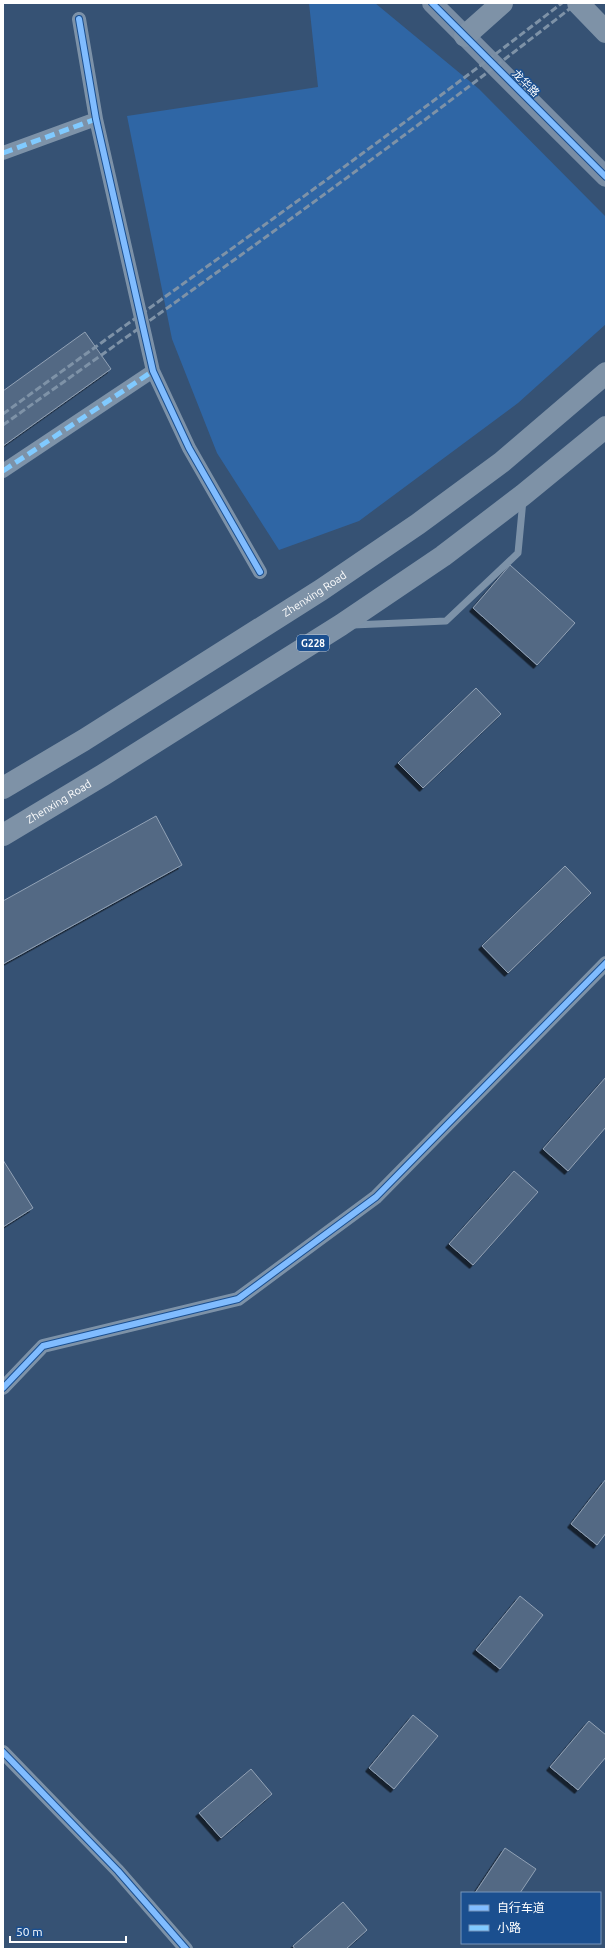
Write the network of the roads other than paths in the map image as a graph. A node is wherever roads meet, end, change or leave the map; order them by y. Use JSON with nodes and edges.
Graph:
{"nodes":[{"id":1,"x":432,"y":3,"type":"edge"},
{"id":2,"x":502,"y":3,"type":"edge"},
{"id":3,"x":578,"y":3,"type":"edge"},
{"id":4,"x":79,"y":19,"type":"dead end"},
{"id":5,"x":606,"y":32,"type":"edge"},
{"id":6,"x":465,"y":36,"type":"junction"},
{"id":7,"x":96,"y":119,"type":"junction"},
{"id":8,"x":3,"y":153,"type":"edge"},
{"id":9,"x":606,"y":177,"type":"edge"},
{"id":10,"x":153,"y":371,"type":"junction"},
{"id":11,"x":606,"y":373,"type":"edge"},
{"id":12,"x":606,"y":427,"type":"edge"},
{"id":13,"x":3,"y":471,"type":"edge"},
{"id":14,"x":523,"y":495,"type":"junction"},
{"id":15,"x":260,"y":572,"type":"dead end"},
{"id":16,"x":341,"y":625,"type":"junction"},
{"id":17,"x":84,"y":740,"type":"junction"},
{"id":18,"x":3,"y":775,"type":"edge"},
{"id":19,"x":3,"y":788,"type":"edge"},
{"id":20,"x":3,"y":835,"type":"edge"},
{"id":21,"x":606,"y":963,"type":"edge"},
{"id":22,"x":3,"y":1388,"type":"edge"},
{"id":23,"x":3,"y":1752,"type":"edge"},
{"id":24,"x":186,"y":1949,"type":"edge"}],
"edges":[{"from":1,"to":6,"type":"street","name":"龙华路"},
{"from":2,"to":6,"type":"highway"},
{"from":3,"to":5,"type":"highway"},
{"from":4,"to":7,"type":"street"},
{"from":6,"to":9,"type":"street","name":"龙华路"},
{"from":7,"to":8,"type":"street"},
{"from":7,"to":10,"type":"street"},
{"from":10,"to":13,"type":"street"},
{"from":10,"to":15,"type":"street"},
{"from":11,"to":17,"type":"highway","name":"Zhenxing Road"},
{"from":12,"to":14,"type":"highway","name":"Zhenxing Road","number":"G228"},
{"from":14,"to":16,"type":"highway","name":"Zhenxing Road","number":"G228"},
{"from":14,"to":16,"type":"lane"},
{"from":16,"to":20,"type":"highway","name":"Zhenxing Road","number":"G228"},
{"from":17,"to":18,"type":"highway"},
{"from":17,"to":19,"type":"highway","name":"Zhenxing Road"},
{"from":21,"to":22,"type":"street"},
{"from":23,"to":24,"type":"street"}]}
